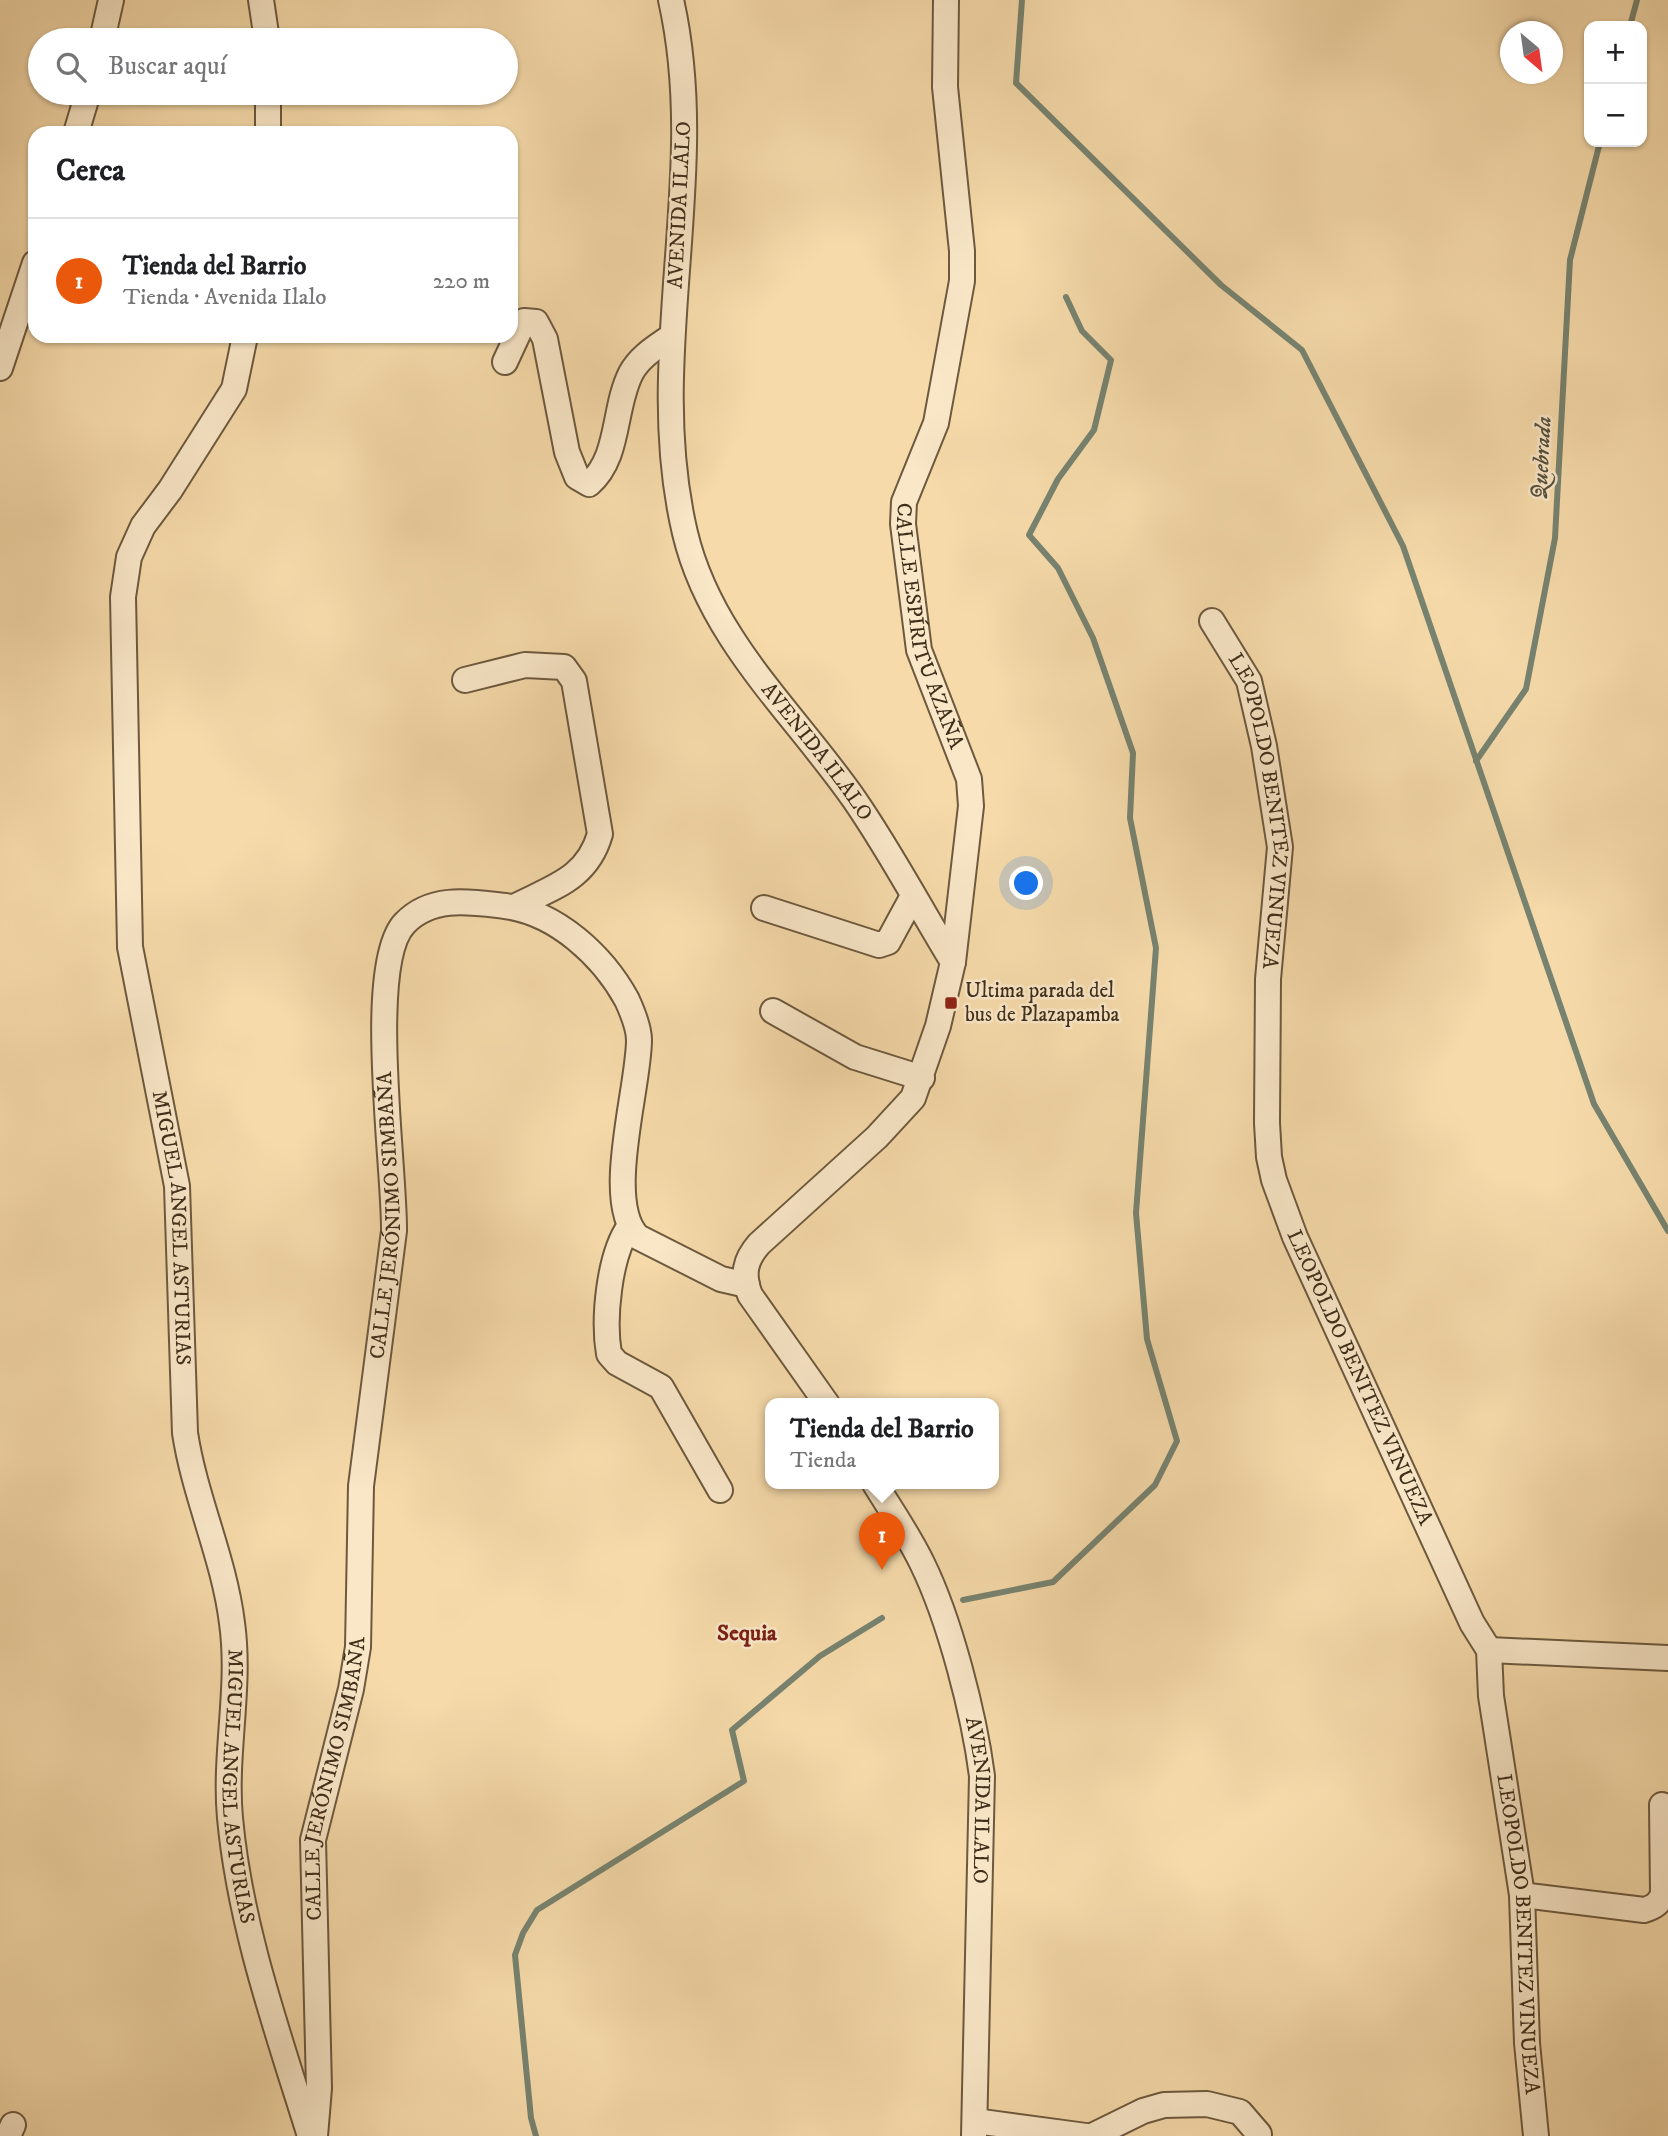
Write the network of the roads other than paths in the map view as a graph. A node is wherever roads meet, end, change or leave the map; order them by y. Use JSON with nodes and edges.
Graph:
{"nodes":[{"id":1,"x":110,"y":0,"type":"edge"},
{"id":2,"x":261,"y":0,"type":"edge"},
{"id":3,"x":671,"y":0,"type":"edge"},
{"id":4,"x":946,"y":0,"type":"edge"},
{"id":5,"x":104,"y":28,"type":"edge"},
{"id":6,"x":265,"y":28,"type":"edge"},
{"id":7,"x":84,"y":105,"type":"edge"},
{"id":8,"x":268,"y":105,"type":"edge"},
{"id":9,"x":78,"y":126,"type":"edge"},
{"id":10,"x":268,"y":126,"type":"edge"},
{"id":11,"x":28,"y":284,"type":"edge"},
{"id":12,"x":518,"y":334,"type":"edge"},
{"id":13,"x":672,"y":336,"type":"junction"},
{"id":14,"x":243,"y":343,"type":"edge"},
{"id":15,"x":514,"y":343,"type":"edge"},
{"id":16,"x":505,"y":362,"type":"dead end"},
{"id":17,"x":0,"y":368,"type":"edge"},
{"id":18,"x":1212,"y":621,"type":"dead end"},
{"id":19,"x":465,"y":680,"type":"dead end"},
{"id":20,"x":913,"y":896,"type":"junction"},
{"id":21,"x":514,"y":907,"type":"junction"},
{"id":22,"x":764,"y":908,"type":"dead end"},
{"id":23,"x":953,"y":962,"type":"junction"},
{"id":24,"x":773,"y":1011,"type":"dead end"},
{"id":25,"x":922,"y":1078,"type":"junction"},
{"id":26,"x":629,"y":1227,"type":"junction"},
{"id":27,"x":747,"y":1286,"type":"junction"},
{"id":28,"x":823,"y":1398,"type":"edge"},
{"id":29,"x":878,"y":1489,"type":"edge"},
{"id":30,"x":720,"y":1490,"type":"dead end"},
{"id":31,"x":1489,"y":1650,"type":"junction"},
{"id":32,"x":1668,"y":1658,"type":"edge"},
{"id":33,"x":1662,"y":1805,"type":"dead end"},
{"id":34,"x":1522,"y":1895,"type":"junction"},
{"id":35,"x":974,"y":2129,"type":"edge"},
{"id":36,"x":1259,"y":2134,"type":"dead end"},
{"id":37,"x":313,"y":2136,"type":"edge"},
{"id":38,"x":1086,"y":2136,"type":"edge"},
{"id":39,"x":1092,"y":2136,"type":"edge"},
{"id":40,"x":1536,"y":2136,"type":"edge"}],
"edges":[{"from":1,"to":5,"type":"street"},
{"from":2,"to":6,"type":"street"},
{"from":3,"to":13,"type":"street","name":"AVENIDA ILALO"},
{"from":4,"to":23,"type":"street","name":"CALLE ESPÍRITU AZAÑA"},
{"from":7,"to":9,"type":"street"},
{"from":8,"to":10,"type":"street"},
{"from":11,"to":17,"type":"street"},
{"from":12,"to":13,"type":"street"},
{"from":13,"to":20,"type":"street","name":"AVENIDA ILALO"},
{"from":14,"to":37,"type":"street","name":"MIGUEL ANGEL ASTURIAS"},
{"from":15,"to":16,"type":"street"},
{"from":18,"to":31,"type":"street","name":"LEOPOLDO BENITEZ VINUEZA"},
{"from":19,"to":21,"type":"street"},
{"from":20,"to":22,"type":"street"},
{"from":20,"to":23,"type":"street","name":"AVENIDA ILALO"},
{"from":21,"to":26,"type":"street","name":"CALLE JERÓNIMO SIMBAÑA"},
{"from":21,"to":37,"type":"street","name":"CALLE JERÓNIMO SIMBAÑA"},
{"from":23,"to":25,"type":"street"},
{"from":24,"to":25,"type":"street"},
{"from":25,"to":27,"type":"street"},
{"from":26,"to":27,"type":"street"},
{"from":26,"to":30,"type":"street"},
{"from":27,"to":28,"type":"street"},
{"from":29,"to":35,"type":"street","name":"AVENIDA ILALO"},
{"from":31,"to":32,"type":"street"},
{"from":31,"to":34,"type":"street","name":"LEOPOLDO BENITEZ VINUEZA"},
{"from":33,"to":34,"type":"street"},
{"from":34,"to":40,"type":"street","name":"LEOPOLDO BENITEZ VINUEZA"},
{"from":35,"to":38,"type":"street"},
{"from":36,"to":39,"type":"street"}]}
